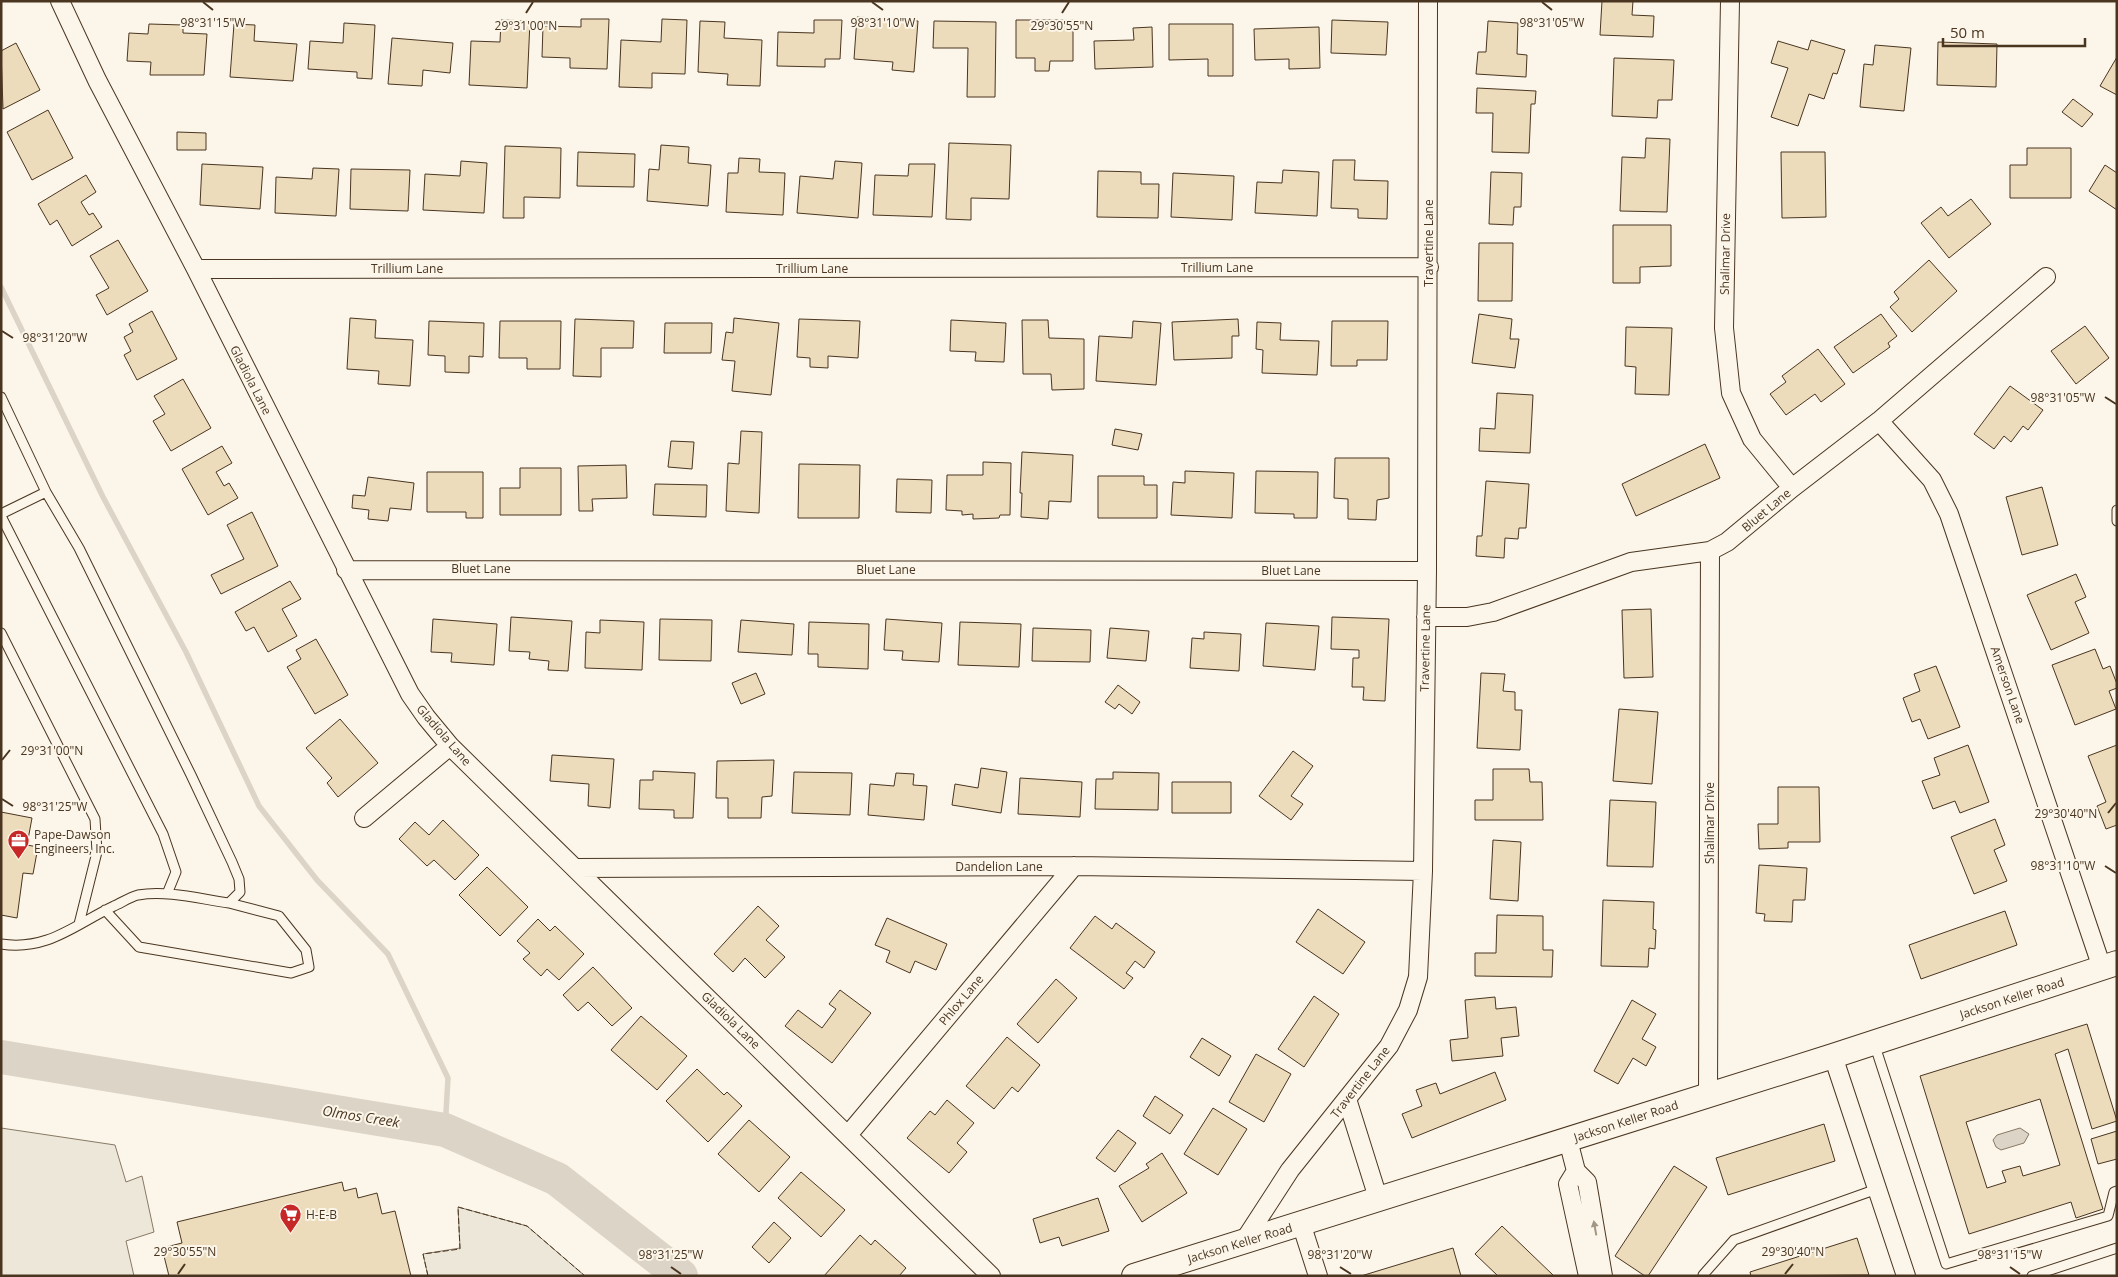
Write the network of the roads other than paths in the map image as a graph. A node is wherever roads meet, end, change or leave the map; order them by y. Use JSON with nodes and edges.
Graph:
{"nodes":[{"id":1,"x":60,"y":1,"type":"edge"},
{"id":2,"x":1428,"y":1,"type":"edge"},
{"id":3,"x":1730,"y":1,"type":"edge"},
{"id":4,"x":1428,"y":267,"type":"junction"},
{"id":5,"x":196,"y":269,"type":"junction"},
{"id":6,"x":2046,"y":277,"type":"dead end"},
{"id":7,"x":1,"y":397,"type":"edge"},
{"id":8,"x":1880,"y":421,"type":"junction"},
{"id":9,"x":1792,"y":488,"type":"junction"},
{"id":10,"x":46,"y":492,"type":"junction"},
{"id":11,"x":2117,"y":510,"type":"edge"},
{"id":12,"x":1,"y":515,"type":"edge"},
{"id":13,"x":2117,"y":521,"type":"edge"},
{"id":14,"x":1710,"y":552,"type":"junction"},
{"id":15,"x":346,"y":570,"type":"junction"},
{"id":16,"x":1427,"y":571,"type":"junction"},
{"id":17,"x":1426,"y":617,"type":"junction"},
{"id":18,"x":1,"y":633,"type":"edge"},
{"id":19,"x":450,"y":746,"type":"junction"},
{"id":20,"x":364,"y":818,"type":"dead end"},
{"id":21,"x":1074,"y":866,"type":"junction"},
{"id":22,"x":575,"y":868,"type":"junction"},
{"id":23,"x":1423,"y":871,"type":"junction"},
{"id":24,"x":167,"y":894,"type":"junction"},
{"id":25,"x":229,"y":903,"type":"junction"},
{"id":26,"x":105,"y":910,"type":"junction"},
{"id":27,"x":79,"y":924,"type":"junction"},
{"id":28,"x":1,"y":944,"type":"edge"},
{"id":29,"x":2110,"y":966,"type":"edge"},
{"id":30,"x":1874,"y":1043,"type":"junction"},
{"id":31,"x":1833,"y":1056,"type":"junction"},
{"id":32,"x":1708,"y":1095,"type":"junction"},
{"id":33,"x":1347,"y":1099,"type":"junction"},
{"id":34,"x":848,"y":1135,"type":"junction"},
{"id":35,"x":1568,"y":1140,"type":"junction"},
{"id":36,"x":1576,"y":1171,"type":"junction"},
{"id":37,"x":1877,"y":1189,"type":"junction"},
{"id":38,"x":2117,"y":1191,"type":"edge"},
{"id":39,"x":1378,"y":1198,"type":"junction"},
{"id":40,"x":1301,"y":1223,"type":"junction"},
{"id":41,"x":1244,"y":1241,"type":"junction"},
{"id":42,"x":2117,"y":1248,"type":"edge"},
{"id":43,"x":1703,"y":1275,"type":"edge"},
{"id":44,"x":991,"y":1276,"type":"edge"},
{"id":45,"x":1134,"y":1276,"type":"edge"},
{"id":46,"x":1318,"y":1276,"type":"edge"},
{"id":47,"x":1588,"y":1276,"type":"edge"},
{"id":48,"x":1603,"y":1276,"type":"edge"},
{"id":49,"x":1906,"y":1276,"type":"edge"},
{"id":50,"x":2032,"y":1276,"type":"edge"}],
"edges":[{"from":1,"to":5,"type":"street","name":"Gladiola Lane"},
{"from":2,"to":4,"type":"street","name":"Travertine Lane"},
{"from":3,"to":9,"type":"street","name":"Shalimar Drive"},
{"from":4,"to":5,"type":"street","name":"Trillium Lane"},
{"from":4,"to":16,"type":"street","name":"Travertine Lane"},
{"from":5,"to":15,"type":"street","name":"Gladiola Lane"},
{"from":6,"to":8,"type":"street","name":"Bluet Lane"},
{"from":7,"to":10,"type":"lane"},
{"from":8,"to":9,"type":"street","name":"Bluet Lane"},
{"from":8,"to":29,"type":"street","name":"Amerson Lane"},
{"from":9,"to":14,"type":"street","name":"Bluet Lane"},
{"from":10,"to":12,"type":"lane"},
{"from":10,"to":25,"type":"lane"},
{"from":11,"to":13,"type":"lane"},
{"from":12,"to":24,"type":"lane"},
{"from":14,"to":17,"type":"street","name":"Bluet Lane"},
{"from":14,"to":32,"type":"street","name":"Shalimar Drive"},
{"from":15,"to":16,"type":"street","name":"Bluet Lane"},
{"from":15,"to":19,"type":"street","name":"Gladiola Lane"},
{"from":16,"to":17,"type":"street","name":"Travertine Lane"},
{"from":17,"to":23,"type":"street","name":"Travertine Lane"},
{"from":18,"to":27,"type":"lane"},
{"from":19,"to":20,"type":"street"},
{"from":19,"to":22,"type":"street","name":"Gladiola Lane"},
{"from":21,"to":22,"type":"street","name":"Dandelion Lane"},
{"from":21,"to":23,"type":"street","name":"Dandelion Lane"},
{"from":21,"to":34,"type":"street","name":"Phlox Lane"},
{"from":22,"to":34,"type":"street","name":"Gladiola Lane"},
{"from":23,"to":33,"type":"street","name":"Travertine Lane"},
{"from":24,"to":25,"type":"lane"},
{"from":24,"to":26,"type":"lane"},
{"from":25,"to":26,"type":"lane"},
{"from":26,"to":27,"type":"lane"},
{"from":27,"to":28,"type":"lane"},
{"from":29,"to":30,"type":"main road","name":"Jackson Keller Road"},
{"from":30,"to":31,"type":"main road","name":"Jackson Keller Road"},
{"from":30,"to":38,"type":"lane"},
{"from":31,"to":32,"type":"main road","name":"Jackson Keller Road"},
{"from":31,"to":37,"type":"street"},
{"from":32,"to":35,"type":"main road","name":"Jackson Keller Road"},
{"from":33,"to":39,"type":"street"},
{"from":33,"to":41,"type":"street","name":"Travertine Lane"},
{"from":34,"to":44,"type":"street","name":"Gladiola Lane"},
{"from":35,"to":36,"type":"street"},
{"from":35,"to":39,"type":"main road","name":"Jackson Keller Road"},
{"from":36,"to":47,"type":"street"},
{"from":48,"to":36,"type":"street","one_way":true},
{"from":37,"to":43,"type":"lane"},
{"from":37,"to":49,"type":"street"},
{"from":39,"to":40,"type":"main road","name":"Jackson Keller Road"},
{"from":40,"to":41,"type":"main road","name":"Jackson Keller Road"},
{"from":40,"to":46,"type":"street"},
{"from":41,"to":45,"type":"main road","name":"Jackson Keller Road"},
{"from":42,"to":50,"type":"lane"}]}
